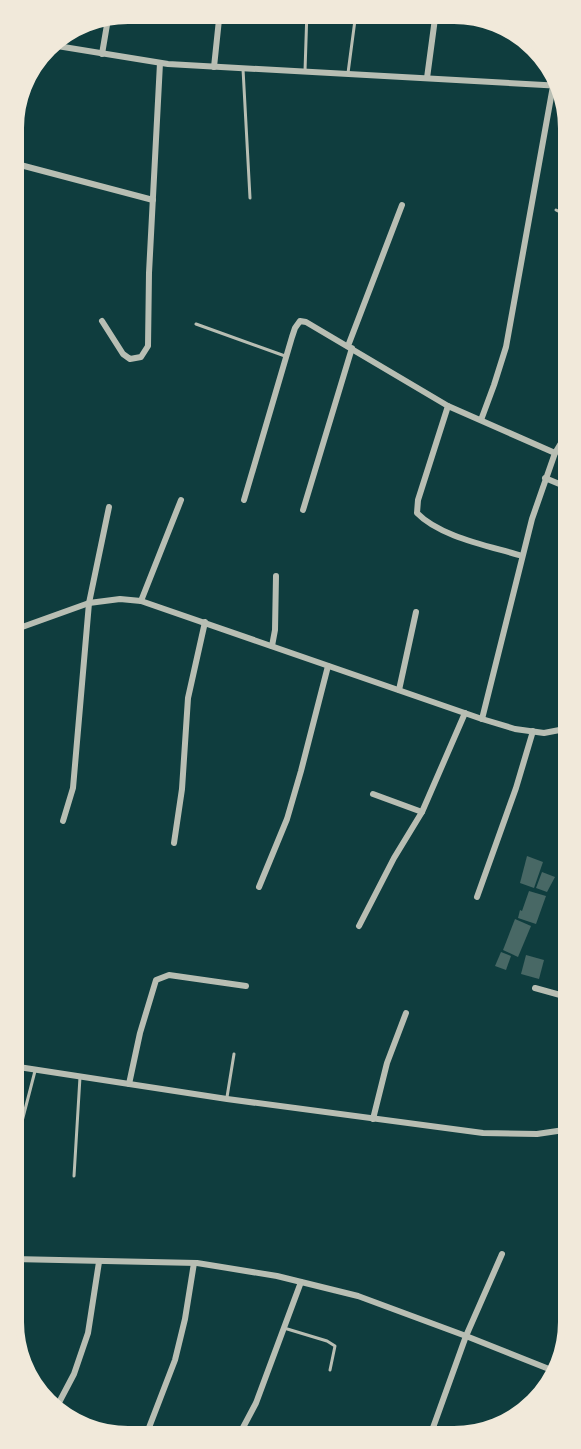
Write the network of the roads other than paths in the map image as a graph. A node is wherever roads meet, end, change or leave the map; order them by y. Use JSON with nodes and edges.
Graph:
{"nodes":[{"id":1,"x":219,"y":20,"type":"edge"},
{"id":2,"x":307,"y":20,"type":"edge"},
{"id":3,"x":355,"y":20,"type":"dead end"},
{"id":4,"x":435,"y":20,"type":"edge"},
{"id":5,"x":107,"y":22,"type":"edge"},
{"id":6,"x":57,"y":46,"type":"edge"},
{"id":7,"x":102,"y":54,"type":"junction"},
{"id":8,"x":160,"y":63,"type":"junction"},
{"id":9,"x":214,"y":67,"type":"junction"},
{"id":10,"x":243,"y":69,"type":"junction"},
{"id":11,"x":305,"y":72,"type":"junction"},
{"id":12,"x":348,"y":75,"type":"junction"},
{"id":13,"x":427,"y":78,"type":"junction"},
{"id":14,"x":553,"y":86,"type":"edge"},
{"id":15,"x":557,"y":97,"type":"edge"},
{"id":16,"x":20,"y":165,"type":"edge"},
{"id":17,"x":250,"y":198,"type":"dead end"},
{"id":18,"x":153,"y":200,"type":"junction"},
{"id":19,"x":402,"y":205,"type":"dead end"},
{"id":20,"x":556,"y":210,"type":"dead end"},
{"id":21,"x":562,"y":213,"type":"edge"},
{"id":22,"x":102,"y":321,"type":"dead end"},
{"id":23,"x":196,"y":324,"type":"dead end"},
{"id":24,"x":350,"y":347,"type":"junction"},
{"id":25,"x":286,"y":357,"type":"junction"},
{"id":26,"x":448,"y":406,"type":"junction"},
{"id":27,"x":481,"y":420,"type":"junction"},
{"id":28,"x":562,"y":442,"type":"edge"},
{"id":29,"x":555,"y":453,"type":"junction"},
{"id":30,"x":545,"y":478,"type":"junction"},
{"id":31,"x":562,"y":485,"type":"edge"},
{"id":32,"x":181,"y":500,"type":"dead end"},
{"id":33,"x":244,"y":500,"type":"dead end"},
{"id":34,"x":109,"y":507,"type":"dead end"},
{"id":35,"x":303,"y":510,"type":"dead end"},
{"id":36,"x":522,"y":556,"type":"junction"},
{"id":37,"x":276,"y":576,"type":"dead end"},
{"id":38,"x":141,"y":601,"type":"junction"},
{"id":39,"x":89,"y":603,"type":"junction"},
{"id":40,"x":416,"y":612,"type":"dead end"},
{"id":41,"x":205,"y":622,"type":"junction"},
{"id":42,"x":20,"y":628,"type":"edge"},
{"id":43,"x":272,"y":646,"type":"junction"},
{"id":44,"x":328,"y":666,"type":"junction"},
{"id":45,"x":399,"y":690,"type":"junction"},
{"id":46,"x":465,"y":713,"type":"junction"},
{"id":47,"x":482,"y":719,"type":"junction"},
{"id":48,"x":561,"y":730,"type":"edge"},
{"id":49,"x":533,"y":731,"type":"junction"},
{"id":50,"x":374,"y":794,"type":"dead end"},
{"id":51,"x":422,"y":812,"type":"junction"},
{"id":52,"x":63,"y":821,"type":"dead end"},
{"id":53,"x":174,"y":843,"type":"dead end"},
{"id":54,"x":260,"y":887,"type":"dead end"},
{"id":55,"x":477,"y":897,"type":"dead end"},
{"id":56,"x":359,"y":926,"type":"dead end"},
{"id":57,"x":246,"y":986,"type":"dead end"},
{"id":58,"x":535,"y":988,"type":"dead end"},
{"id":59,"x":561,"y":995,"type":"edge"},
{"id":60,"x":406,"y":1013,"type":"dead end"},
{"id":61,"x":234,"y":1054,"type":"dead end"},
{"id":62,"x":20,"y":1067,"type":"edge"},
{"id":63,"x":35,"y":1070,"type":"junction"},
{"id":64,"x":80,"y":1077,"type":"junction"},
{"id":65,"x":129,"y":1084,"type":"junction"},
{"id":66,"x":226,"y":1099,"type":"junction"},
{"id":67,"x":373,"y":1119,"type":"junction"},
{"id":68,"x":20,"y":1129,"type":"edge"},
{"id":69,"x":561,"y":1130,"type":"edge"},
{"id":70,"x":74,"y":1176,"type":"dead end"},
{"id":71,"x":502,"y":1254,"type":"dead end"},
{"id":72,"x":20,"y":1259,"type":"edge"},
{"id":73,"x":99,"y":1262,"type":"junction"},
{"id":74,"x":194,"y":1263,"type":"junction"},
{"id":75,"x":301,"y":1282,"type":"junction"},
{"id":76,"x":284,"y":1328,"type":"junction"},
{"id":77,"x":466,"y":1336,"type":"junction"},
{"id":78,"x":550,"y":1369,"type":"edge"},
{"id":79,"x":330,"y":1370,"type":"dead end"},
{"id":80,"x":58,"y":1404,"type":"edge"},
{"id":81,"x":148,"y":1430,"type":"edge"},
{"id":82,"x":242,"y":1430,"type":"edge"},
{"id":83,"x":432,"y":1430,"type":"edge"}],
"edges":[{"from":1,"to":9,"type":"street"},
{"from":2,"to":11,"type":"lane"},
{"from":3,"to":12,"type":"lane"},
{"from":4,"to":13,"type":"street"},
{"from":5,"to":7,"type":"street"},
{"from":6,"to":7,"type":"street"},
{"from":7,"to":8,"type":"street"},
{"from":8,"to":9,"type":"street"},
{"from":8,"to":18,"type":"street"},
{"from":9,"to":10,"type":"street"},
{"from":10,"to":11,"type":"street"},
{"from":10,"to":17,"type":"lane"},
{"from":11,"to":12,"type":"street"},
{"from":12,"to":13,"type":"street"},
{"from":13,"to":14,"type":"street"},
{"from":15,"to":27,"type":"street"},
{"from":16,"to":18,"type":"street"},
{"from":18,"to":22,"type":"street"},
{"from":19,"to":24,"type":"street"},
{"from":20,"to":21,"type":"lane"},
{"from":23,"to":25,"type":"lane"},
{"from":24,"to":25,"type":"street"},
{"from":24,"to":26,"type":"street"},
{"from":24,"to":35,"type":"street"},
{"from":25,"to":33,"type":"street"},
{"from":26,"to":27,"type":"street"},
{"from":26,"to":36,"type":"street"},
{"from":27,"to":29,"type":"street"},
{"from":28,"to":29,"type":"street"},
{"from":29,"to":30,"type":"street"},
{"from":30,"to":31,"type":"street"},
{"from":30,"to":36,"type":"street"},
{"from":32,"to":38,"type":"street"},
{"from":34,"to":39,"type":"street"},
{"from":36,"to":47,"type":"street"},
{"from":37,"to":43,"type":"street"},
{"from":38,"to":39,"type":"street"},
{"from":38,"to":41,"type":"street"},
{"from":39,"to":42,"type":"street"},
{"from":39,"to":52,"type":"street"},
{"from":40,"to":45,"type":"street"},
{"from":41,"to":43,"type":"street"},
{"from":41,"to":53,"type":"street"},
{"from":43,"to":44,"type":"street"},
{"from":44,"to":45,"type":"street"},
{"from":44,"to":54,"type":"street"},
{"from":45,"to":46,"type":"street"},
{"from":46,"to":47,"type":"street"},
{"from":46,"to":51,"type":"street"},
{"from":47,"to":49,"type":"street"},
{"from":48,"to":49,"type":"street"},
{"from":49,"to":55,"type":"street"},
{"from":50,"to":51,"type":"street"},
{"from":51,"to":56,"type":"street"},
{"from":57,"to":65,"type":"street"},
{"from":58,"to":59,"type":"street"},
{"from":60,"to":67,"type":"street"},
{"from":61,"to":66,"type":"lane"},
{"from":62,"to":63,"type":"street"},
{"from":63,"to":64,"type":"street"},
{"from":63,"to":68,"type":"lane"},
{"from":64,"to":65,"type":"street"},
{"from":64,"to":70,"type":"lane"},
{"from":65,"to":66,"type":"street"},
{"from":66,"to":67,"type":"street"},
{"from":67,"to":69,"type":"street"},
{"from":71,"to":77,"type":"street"},
{"from":72,"to":73,"type":"street"},
{"from":73,"to":74,"type":"street"},
{"from":73,"to":80,"type":"street"},
{"from":74,"to":75,"type":"street"},
{"from":74,"to":81,"type":"street"},
{"from":75,"to":76,"type":"street"},
{"from":75,"to":77,"type":"street"},
{"from":76,"to":79,"type":"lane"},
{"from":76,"to":82,"type":"street"},
{"from":77,"to":78,"type":"street"},
{"from":77,"to":83,"type":"street"}]}
